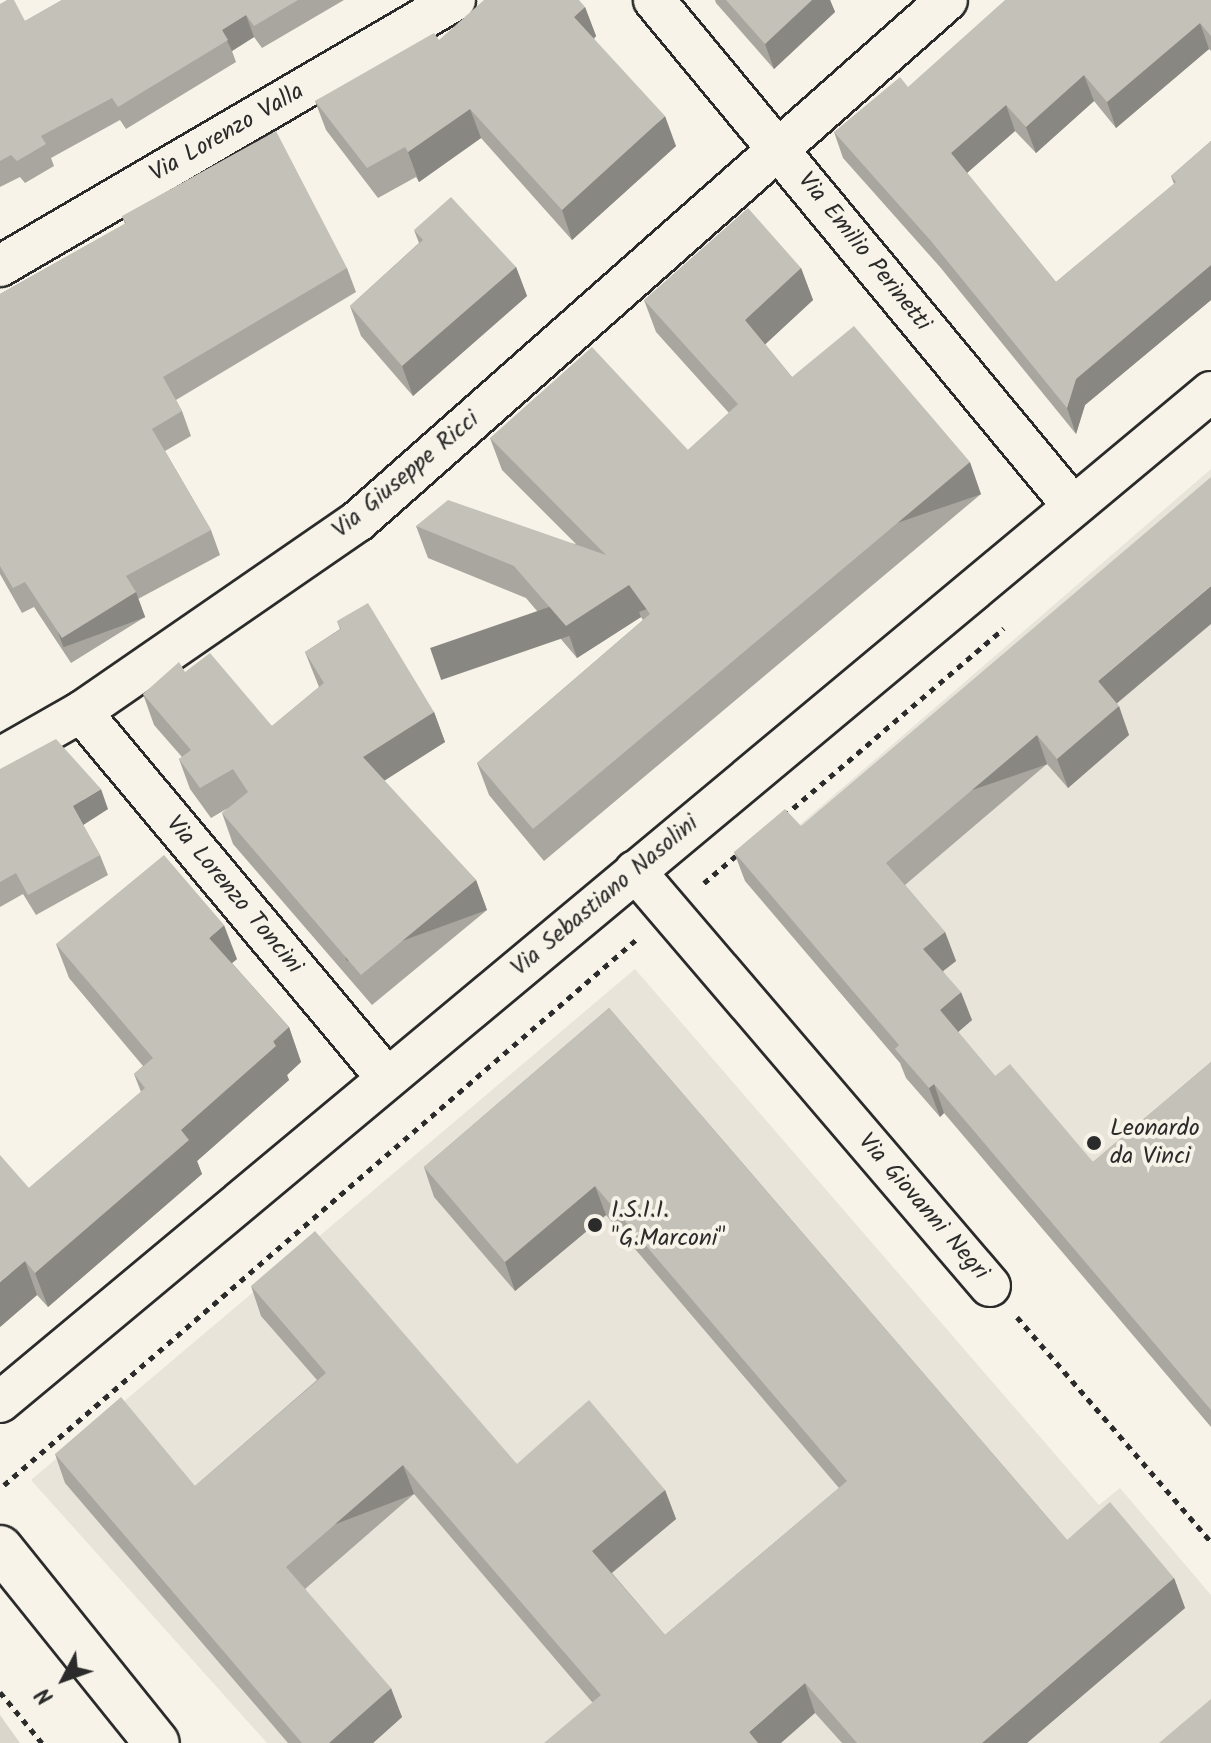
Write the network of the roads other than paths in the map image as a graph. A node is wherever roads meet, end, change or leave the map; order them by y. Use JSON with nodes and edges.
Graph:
{"nodes":[{"id":1,"x":455,"y":0,"type":"edge"},
{"id":2,"x":654,"y":0,"type":"edge"},
{"id":3,"x":947,"y":0,"type":"edge"},
{"id":4,"x":778,"y":148,"type":"junction"},
{"id":5,"x":0,"y":266,"type":"edge"},
{"id":6,"x":1211,"y":392,"type":"edge"},
{"id":7,"x":1073,"y":506,"type":"junction"},
{"id":8,"x":81,"y":712,"type":"junction"},
{"id":9,"x":0,"y":758,"type":"edge"},
{"id":10,"x":635,"y":871,"type":"junction"},
{"id":11,"x":387,"y":1078,"type":"junction"},
{"id":12,"x":990,"y":1286,"type":"road end"},
{"id":13,"x":0,"y":1402,"type":"edge"},
{"id":14,"x":0,"y":1548,"type":"edge"},
{"id":15,"x":157,"y":1743,"type":"edge"}],
"edges":[{"from":1,"to":5,"type":"street","name":"Via Lorenzo Valla"},
{"from":2,"to":4,"type":"street","name":"Via Emilio Perinetti"},
{"from":3,"to":4,"type":"street","name":"Via Giuseppe Ricci"},
{"from":4,"to":7,"type":"street","name":"Via Emilio Perinetti"},
{"from":4,"to":8,"type":"street","name":"Via Giuseppe Ricci"},
{"from":6,"to":7,"type":"street","name":"Via Sebastiano Nasolini"},
{"from":7,"to":10,"type":"street","name":"Via Sebastiano Nasolini"},
{"from":8,"to":9,"type":"street","name":"Via Giuseppe Ricci"},
{"from":8,"to":11,"type":"street","name":"Via Lorenzo Toncini"},
{"from":10,"to":11,"type":"street","name":"Via Sebastiano Nasolini"},
{"from":10,"to":12,"type":"street","name":"Via Giovanni Negri"},
{"from":11,"to":13,"type":"street","name":"Via Sebastiano Nasolini"},
{"from":14,"to":15,"type":"main road"}]}
